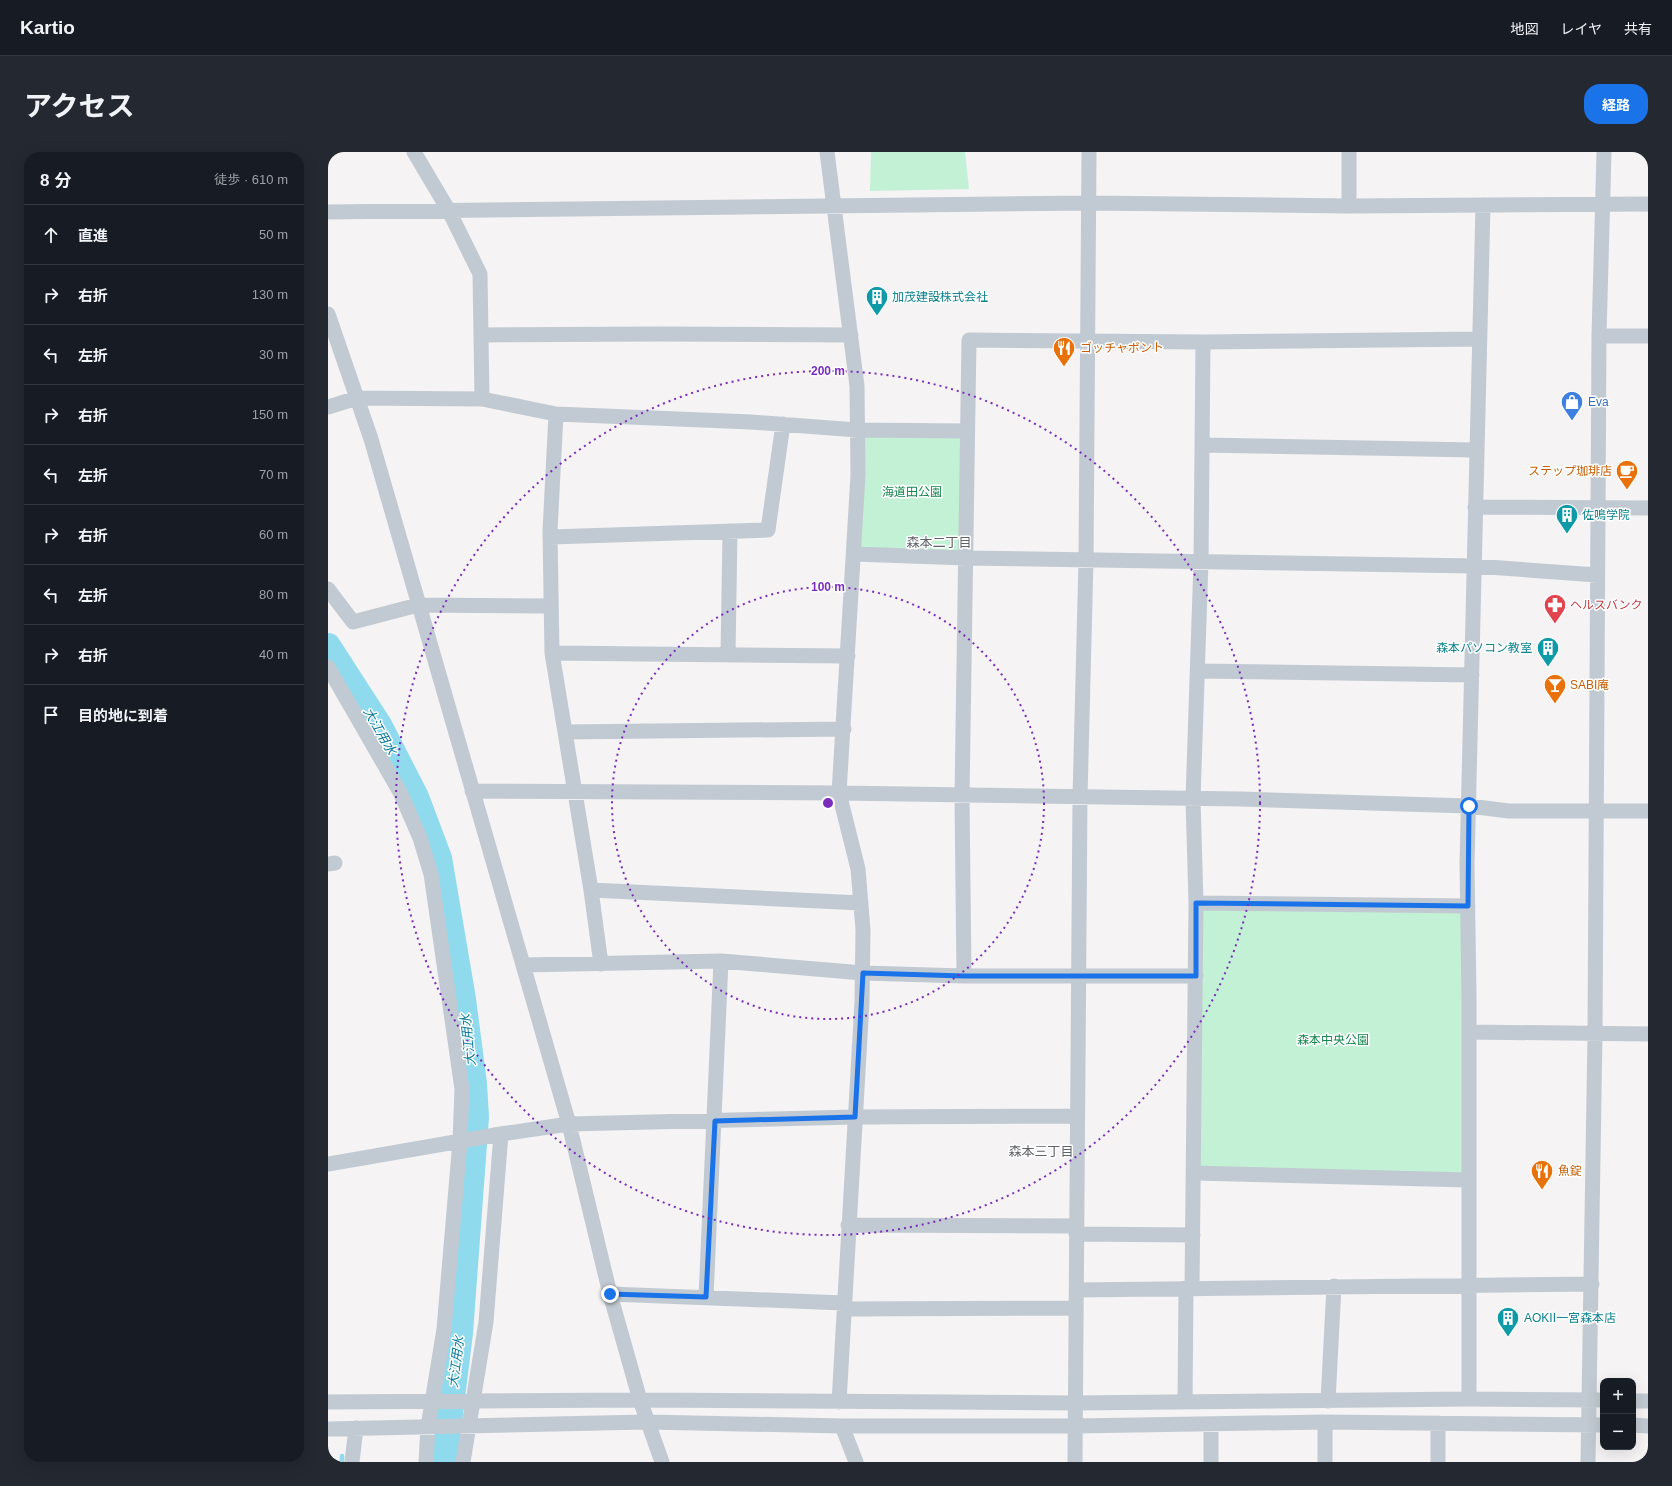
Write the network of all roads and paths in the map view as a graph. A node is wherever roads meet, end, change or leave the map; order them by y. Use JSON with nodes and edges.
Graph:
{"nodes":[{"id":1,"x":414,"y":152,"type":"edge"},
{"id":2,"x":827,"y":152,"type":"edge"},
{"id":3,"x":1089,"y":152,"type":"edge"},
{"id":4,"x":1349,"y":152,"type":"edge"},
{"id":5,"x":1604,"y":152,"type":"edge"},
{"id":6,"x":1089,"y":203,"type":"junction"},
{"id":7,"x":1604,"y":204,"type":"junction"},
{"id":8,"x":1648,"y":204,"type":"edge"},
{"id":9,"x":832,"y":205,"type":"junction"},
{"id":10,"x":1483,"y":205,"type":"junction"},
{"id":11,"x":1349,"y":206,"type":"junction"},
{"id":12,"x":449,"y":210,"type":"junction"},
{"id":13,"x":328,"y":212,"type":"edge"},
{"id":14,"x":328,"y":314,"type":"edge"},
{"id":15,"x":481,"y":335,"type":"junction"},
{"id":16,"x":851,"y":335,"type":"junction"},
{"id":17,"x":1599,"y":336,"type":"junction"},
{"id":18,"x":1648,"y":336,"type":"edge"},
{"id":19,"x":1479,"y":339,"type":"junction"},
{"id":20,"x":1086,"y":340,"type":"junction"},
{"id":21,"x":1203,"y":342,"type":"junction"},
{"id":22,"x":357,"y":398,"type":"junction"},
{"id":23,"x":482,"y":399,"type":"junction"},
{"id":24,"x":328,"y":407,"type":"edge"},
{"id":25,"x":556,"y":414,"type":"junction"},
{"id":26,"x":783,"y":424,"type":"junction"},
{"id":27,"x":857,"y":430,"type":"junction"},
{"id":28,"x":966,"y":431,"type":"junction"},
{"id":29,"x":1202,"y":445,"type":"junction"},
{"id":30,"x":1476,"y":450,"type":"junction"},
{"id":31,"x":1475,"y":507,"type":"junction"},
{"id":32,"x":1598,"y":508,"type":"junction"},
{"id":33,"x":1648,"y":508,"type":"edge"},
{"id":34,"x":730,"y":532,"type":"junction"},
{"id":35,"x":550,"y":538,"type":"junction"},
{"id":36,"x":854,"y":554,"type":"junction"},
{"id":37,"x":966,"y":558,"type":"junction"},
{"id":38,"x":1086,"y":560,"type":"junction"},
{"id":39,"x":1201,"y":561,"type":"junction"},
{"id":40,"x":1474,"y":566,"type":"junction"},
{"id":41,"x":1597,"y":575,"type":"junction"},
{"id":42,"x":328,"y":589,"type":"edge"},
{"id":43,"x":418,"y":605,"type":"junction"},
{"id":44,"x":551,"y":606,"type":"junction"},
{"id":45,"x":552,"y":653,"type":"junction"},
{"id":46,"x":728,"y":655,"type":"junction"},
{"id":47,"x":848,"y":656,"type":"junction"},
{"id":48,"x":328,"y":667,"type":"edge"},
{"id":49,"x":1199,"y":671,"type":"junction"},
{"id":50,"x":1472,"y":675,"type":"junction"},
{"id":51,"x":844,"y":729,"type":"junction"},
{"id":52,"x":565,"y":732,"type":"junction"},
{"id":53,"x":472,"y":791,"type":"junction"},
{"id":54,"x":575,"y":791,"type":"junction"},
{"id":55,"x":840,"y":793,"type":"junction"},
{"id":56,"x":962,"y":796,"type":"junction"},
{"id":57,"x":1080,"y":797,"type":"junction"},
{"id":58,"x":1193,"y":798,"type":"junction"},
{"id":59,"x":1469,"y":806,"type":"junction"},
{"id":60,"x":1597,"y":811,"type":"junction"},
{"id":61,"x":1648,"y":811,"type":"edge"},
{"id":62,"x":591,"y":890,"type":"junction"},
{"id":63,"x":861,"y":903,"type":"junction"},
{"id":64,"x":1196,"y":903,"type":"junction"},
{"id":65,"x":1468,"y":906,"type":"junction"},
{"id":66,"x":721,"y":961,"type":"junction"},
{"id":67,"x":601,"y":964,"type":"junction"},
{"id":68,"x":523,"y":965,"type":"junction"},
{"id":69,"x":863,"y":973,"type":"junction"},
{"id":70,"x":964,"y":976,"type":"junction"},
{"id":71,"x":1078,"y":976,"type":"junction"},
{"id":72,"x":1196,"y":976,"type":"junction"},
{"id":73,"x":1469,"y":1032,"type":"junction"},
{"id":74,"x":1595,"y":1034,"type":"junction"},
{"id":75,"x":1648,"y":1034,"type":"edge"},
{"id":76,"x":1077,"y":1116,"type":"junction"},
{"id":77,"x":855,"y":1117,"type":"junction"},
{"id":78,"x":715,"y":1121,"type":"junction"},
{"id":79,"x":569,"y":1124,"type":"junction"},
{"id":80,"x":497,"y":1134,"type":"junction"},
{"id":81,"x":461,"y":1141,"type":"junction"},
{"id":82,"x":328,"y":1164,"type":"edge"},
{"id":83,"x":1194,"y":1173,"type":"junction"},
{"id":84,"x":1468,"y":1180,"type":"junction"},
{"id":85,"x":848,"y":1225,"type":"junction"},
{"id":86,"x":1076,"y":1230,"type":"junction"},
{"id":87,"x":1193,"y":1235,"type":"junction"},
{"id":88,"x":1468,"y":1284,"type":"junction"},
{"id":89,"x":1592,"y":1284,"type":"junction"},
{"id":90,"x":1334,"y":1286,"type":"junction"},
{"id":91,"x":1189,"y":1288,"type":"junction"},
{"id":92,"x":1076,"y":1290,"type":"junction"},
{"id":93,"x":610,"y":1294,"type":"junction"},
{"id":94,"x":706,"y":1297,"type":"junction"},
{"id":95,"x":844,"y":1306,"type":"junction"},
{"id":96,"x":1076,"y":1308,"type":"junction"},
{"id":97,"x":1469,"y":1399,"type":"junction"},
{"id":98,"x":640,"y":1400,"type":"junction"},
{"id":99,"x":1596,"y":1400,"type":"edge"},
{"id":100,"x":434,"y":1401,"type":"junction"},
{"id":101,"x":470,"y":1401,"type":"junction"},
{"id":102,"x":1328,"y":1401,"type":"junction"},
{"id":103,"x":1636,"y":1401,"type":"edge"},
{"id":104,"x":1648,"y":1401,"type":"edge"},
{"id":105,"x":328,"y":1402,"type":"edge"},
{"id":106,"x":839,"y":1402,"type":"junction"},
{"id":107,"x":1185,"y":1402,"type":"junction"},
{"id":108,"x":1075,"y":1403,"type":"junction"},
{"id":109,"x":647,"y":1422,"type":"junction"},
{"id":110,"x":1325,"y":1422,"type":"junction"},
{"id":111,"x":1438,"y":1423,"type":"junction"},
{"id":112,"x":1211,"y":1424,"type":"junction"},
{"id":113,"x":1596,"y":1425,"type":"edge"},
{"id":114,"x":1636,"y":1425,"type":"edge"},
{"id":115,"x":842,"y":1426,"type":"junction"},
{"id":116,"x":1075,"y":1426,"type":"junction"},
{"id":117,"x":1648,"y":1426,"type":"edge"},
{"id":118,"x":430,"y":1427,"type":"junction"},
{"id":119,"x":466,"y":1427,"type":"junction"},
{"id":120,"x":328,"y":1428,"type":"edge"},
{"id":121,"x":356,"y":1428,"type":"junction"},
{"id":122,"x":352,"y":1462,"type":"edge"},
{"id":123,"x":426,"y":1462,"type":"edge"},
{"id":124,"x":463,"y":1462,"type":"edge"},
{"id":125,"x":662,"y":1462,"type":"edge"},
{"id":126,"x":856,"y":1462,"type":"edge"},
{"id":127,"x":1075,"y":1462,"type":"edge"},
{"id":128,"x":1211,"y":1462,"type":"edge"},
{"id":129,"x":1325,"y":1462,"type":"edge"},
{"id":130,"x":1438,"y":1462,"type":"edge"},
{"id":131,"x":1588,"y":1462,"type":"edge"}],
"edges":[{"from":1,"to":12,"type":"street"},
{"from":2,"to":9,"type":"street"},
{"from":3,"to":6,"type":"street"},
{"from":4,"to":11,"type":"street"},
{"from":5,"to":7,"type":"street"},
{"from":6,"to":9,"type":"street"},
{"from":6,"to":11,"type":"street"},
{"from":6,"to":20,"type":"street"},
{"from":7,"to":8,"type":"street"},
{"from":7,"to":10,"type":"street"},
{"from":7,"to":17,"type":"street"},
{"from":9,"to":12,"type":"street"},
{"from":9,"to":16,"type":"street"},
{"from":10,"to":11,"type":"street"},
{"from":10,"to":19,"type":"street"},
{"from":12,"to":13,"type":"street"},
{"from":12,"to":15,"type":"street"},
{"from":14,"to":22,"type":"street"},
{"from":15,"to":16,"type":"street"},
{"from":15,"to":23,"type":"street"},
{"from":16,"to":27,"type":"street"},
{"from":17,"to":18,"type":"street"},
{"from":17,"to":32,"type":"street"},
{"from":19,"to":21,"type":"street"},
{"from":19,"to":30,"type":"street"},
{"from":20,"to":21,"type":"street"},
{"from":20,"to":28,"type":"street"},
{"from":20,"to":38,"type":"street"},
{"from":21,"to":29,"type":"street"},
{"from":22,"to":23,"type":"street"},
{"from":22,"to":24,"type":"street"},
{"from":22,"to":43,"type":"street"},
{"from":23,"to":25,"type":"street"},
{"from":25,"to":26,"type":"street"},
{"from":25,"to":35,"type":"street"},
{"from":26,"to":27,"type":"street"},
{"from":26,"to":34,"type":"street"},
{"from":27,"to":28,"type":"street"},
{"from":27,"to":36,"type":"street"},
{"from":28,"to":37,"type":"street"},
{"from":29,"to":30,"type":"street"},
{"from":29,"to":39,"type":"street"},
{"from":30,"to":31,"type":"street"},
{"from":31,"to":32,"type":"street"},
{"from":31,"to":40,"type":"street"},
{"from":32,"to":33,"type":"street"},
{"from":32,"to":41,"type":"street"},
{"from":34,"to":35,"type":"street"},
{"from":34,"to":46,"type":"street"},
{"from":35,"to":44,"type":"street"},
{"from":36,"to":37,"type":"street"},
{"from":36,"to":47,"type":"street"},
{"from":37,"to":38,"type":"street"},
{"from":37,"to":56,"type":"street"},
{"from":38,"to":39,"type":"street"},
{"from":38,"to":57,"type":"street"},
{"from":39,"to":40,"type":"street"},
{"from":39,"to":49,"type":"street"},
{"from":40,"to":41,"type":"street"},
{"from":40,"to":50,"type":"street"},
{"from":41,"to":60,"type":"street"},
{"from":42,"to":43,"type":"street"},
{"from":43,"to":44,"type":"street"},
{"from":43,"to":53,"type":"street"},
{"from":44,"to":45,"type":"street"},
{"from":45,"to":46,"type":"street"},
{"from":45,"to":52,"type":"street"},
{"from":46,"to":47,"type":"street"},
{"from":47,"to":51,"type":"street"},
{"from":48,"to":81,"type":"street"},
{"from":49,"to":50,"type":"street"},
{"from":49,"to":58,"type":"street"},
{"from":50,"to":59,"type":"street"},
{"from":51,"to":52,"type":"street"},
{"from":51,"to":55,"type":"street"},
{"from":52,"to":54,"type":"street"},
{"from":53,"to":54,"type":"street"},
{"from":53,"to":68,"type":"street"},
{"from":54,"to":55,"type":"street"},
{"from":54,"to":62,"type":"street"},
{"from":55,"to":56,"type":"street"},
{"from":55,"to":63,"type":"street"},
{"from":56,"to":57,"type":"street"},
{"from":56,"to":70,"type":"street"},
{"from":57,"to":58,"type":"street"},
{"from":57,"to":71,"type":"street"},
{"from":58,"to":59,"type":"street"},
{"from":58,"to":64,"type":"street"},
{"from":59,"to":60,"type":"street"},
{"from":59,"to":65,"type":"street"},
{"from":60,"to":61,"type":"street"},
{"from":60,"to":74,"type":"street"},
{"from":62,"to":63,"type":"street"},
{"from":62,"to":67,"type":"street"},
{"from":63,"to":69,"type":"street"},
{"from":64,"to":65,"type":"street"},
{"from":64,"to":72,"type":"street"},
{"from":65,"to":73,"type":"street"},
{"from":66,"to":67,"type":"street"},
{"from":66,"to":69,"type":"street"},
{"from":66,"to":78,"type":"street"},
{"from":67,"to":68,"type":"street"},
{"from":68,"to":79,"type":"street"},
{"from":69,"to":70,"type":"street"},
{"from":69,"to":77,"type":"street"},
{"from":70,"to":71,"type":"street"},
{"from":71,"to":72,"type":"street"},
{"from":71,"to":76,"type":"street"},
{"from":72,"to":83,"type":"street"},
{"from":73,"to":74,"type":"street"},
{"from":73,"to":84,"type":"street"},
{"from":74,"to":75,"type":"street"},
{"from":74,"to":89,"type":"street"},
{"from":76,"to":77,"type":"street"},
{"from":76,"to":86,"type":"street"},
{"from":77,"to":78,"type":"street"},
{"from":77,"to":85,"type":"street"},
{"from":78,"to":79,"type":"street"},
{"from":78,"to":94,"type":"street"},
{"from":79,"to":80,"type":"street"},
{"from":79,"to":93,"type":"street"},
{"from":80,"to":81,"type":"street"},
{"from":80,"to":101,"type":"street"},
{"from":81,"to":82,"type":"street"},
{"from":81,"to":100,"type":"street"},
{"from":83,"to":84,"type":"street"},
{"from":83,"to":87,"type":"street"},
{"from":84,"to":88,"type":"street"},
{"from":85,"to":86,"type":"street"},
{"from":85,"to":95,"type":"street"},
{"from":86,"to":87,"type":"street"},
{"from":86,"to":92,"type":"street"},
{"from":87,"to":91,"type":"street"},
{"from":88,"to":89,"type":"street"},
{"from":88,"to":90,"type":"street"},
{"from":88,"to":97,"type":"street"},
{"from":89,"to":99,"type":"street"},
{"from":90,"to":91,"type":"street"},
{"from":90,"to":102,"type":"street"},
{"from":91,"to":92,"type":"street"},
{"from":91,"to":107,"type":"street"},
{"from":92,"to":96,"type":"street"},
{"from":93,"to":94,"type":"street"},
{"from":93,"to":98,"type":"street"},
{"from":94,"to":95,"type":"street"},
{"from":95,"to":96,"type":"street"},
{"from":95,"to":106,"type":"street"},
{"from":96,"to":108,"type":"street"},
{"from":97,"to":99,"type":"street"},
{"from":97,"to":102,"type":"street"},
{"from":98,"to":101,"type":"street"},
{"from":98,"to":106,"type":"street"},
{"from":98,"to":109,"type":"street"},
{"from":99,"to":113,"type":"street"},
{"from":100,"to":101,"type":"street"},
{"from":100,"to":105,"type":"street"},
{"from":100,"to":118,"type":"street"},
{"from":101,"to":119,"type":"street"},
{"from":102,"to":107,"type":"street"},
{"from":103,"to":104,"type":"street"},
{"from":106,"to":108,"type":"street"},
{"from":107,"to":108,"type":"street"},
{"from":108,"to":116,"type":"street"},
{"from":109,"to":115,"type":"street"},
{"from":109,"to":119,"type":"street"},
{"from":109,"to":125,"type":"street"},
{"from":110,"to":111,"type":"street"},
{"from":110,"to":112,"type":"street"},
{"from":110,"to":129,"type":"street"},
{"from":111,"to":113,"type":"street"},
{"from":111,"to":130,"type":"street"},
{"from":112,"to":116,"type":"street"},
{"from":112,"to":128,"type":"street"},
{"from":113,"to":131,"type":"street"},
{"from":114,"to":117,"type":"street"},
{"from":115,"to":116,"type":"street"},
{"from":115,"to":126,"type":"street"},
{"from":116,"to":127,"type":"street"},
{"from":118,"to":119,"type":"street"},
{"from":118,"to":121,"type":"street"},
{"from":118,"to":123,"type":"street"},
{"from":119,"to":124,"type":"street"},
{"from":120,"to":121,"type":"street"},
{"from":121,"to":122,"type":"street"}]}
